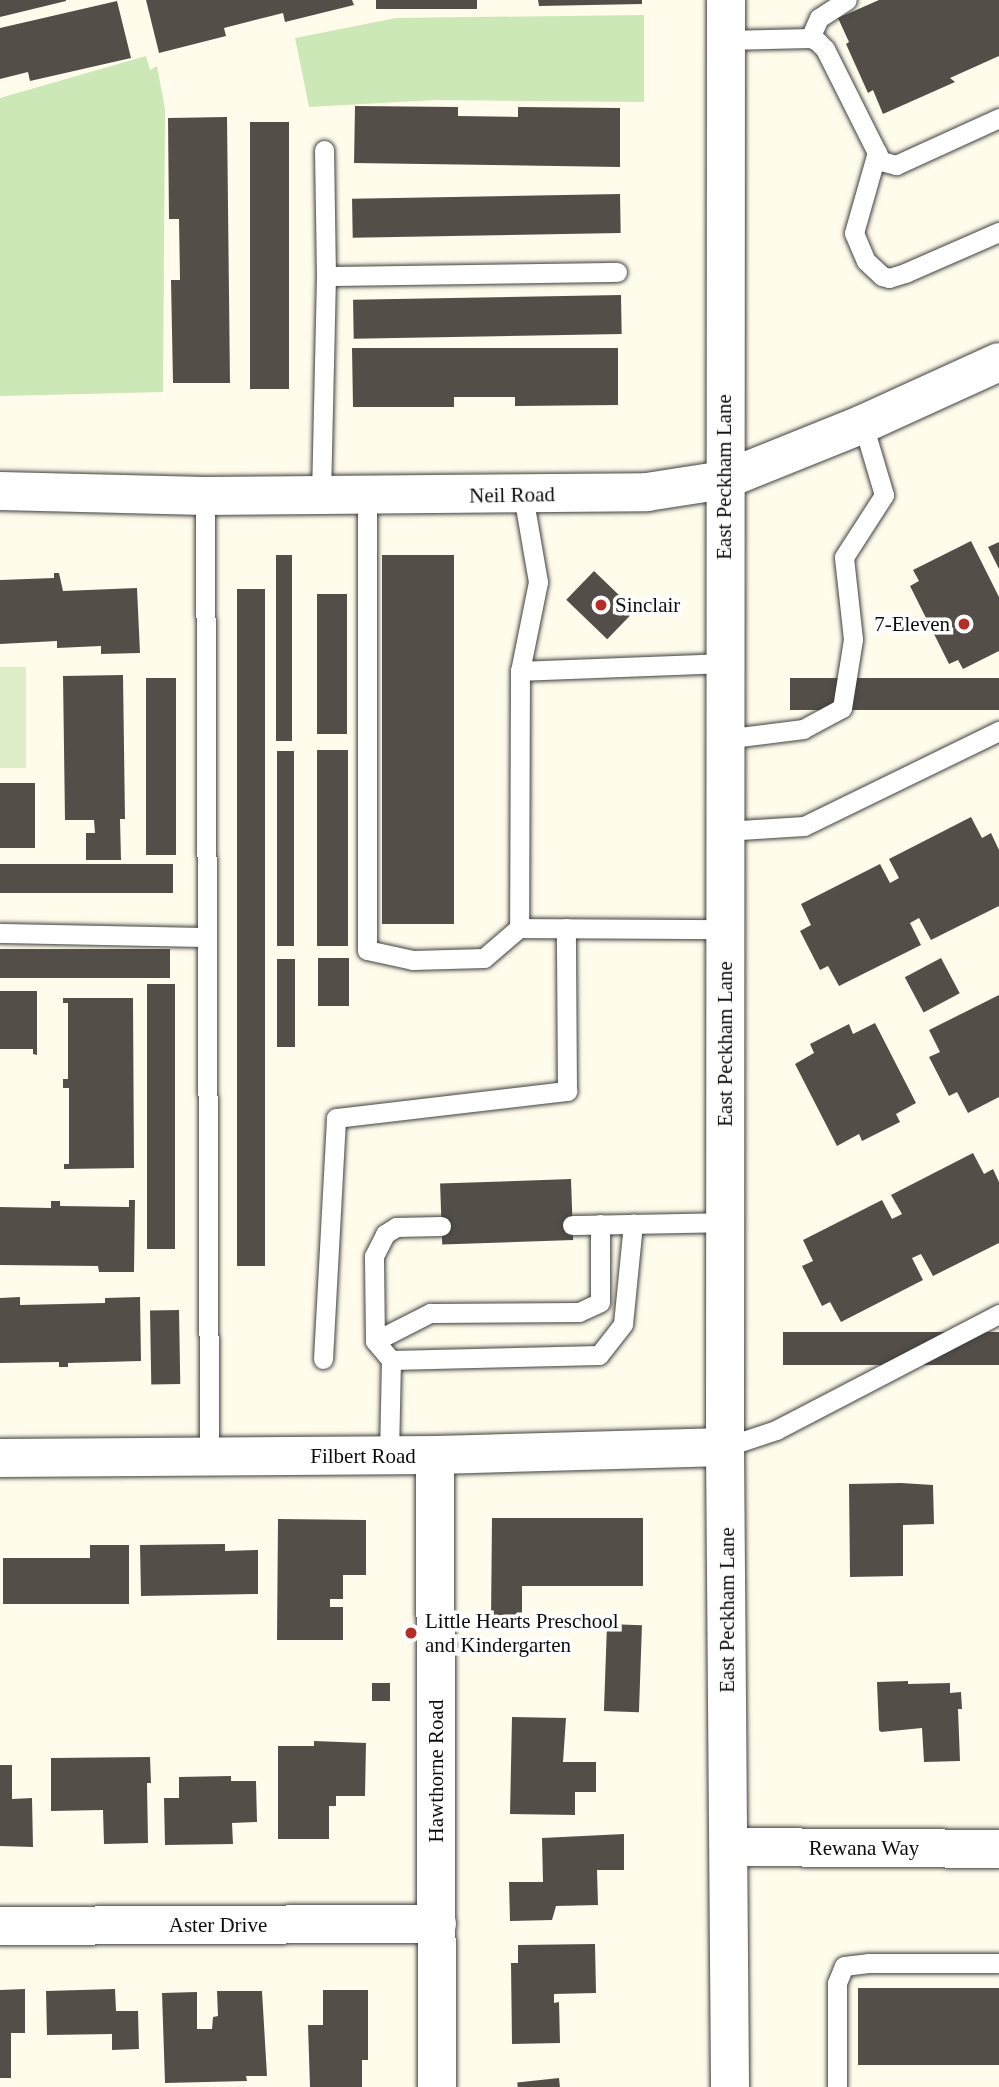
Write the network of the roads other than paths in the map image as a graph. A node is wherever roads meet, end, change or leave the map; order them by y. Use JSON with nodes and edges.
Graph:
{"nodes":[{"id":1,"x":726,"y":0,"type":"edge"},
{"id":2,"x":847,"y":0,"type":"edge"},
{"id":3,"x":810,"y":38,"type":"junction"},
{"id":4,"x":726,"y":40,"type":"junction"},
{"id":5,"x":999,"y":118,"type":"edge"},
{"id":6,"x":324,"y":150,"type":"dead end"},
{"id":7,"x":877,"y":152,"type":"junction"},
{"id":8,"x":999,"y":232,"type":"edge"},
{"id":9,"x":617,"y":272,"type":"dead end"},
{"id":10,"x":326,"y":276,"type":"junction"},
{"id":11,"x":999,"y":362,"type":"edge"},
{"id":12,"x":863,"y":424,"type":"junction"},
{"id":13,"x":724,"y":480,"type":"junction"},
{"id":14,"x":0,"y":491,"type":"edge"},
{"id":15,"x":523,"y":495,"type":"junction"},
{"id":16,"x":205,"y":496,"type":"junction"},
{"id":17,"x":321,"y":496,"type":"junction"},
{"id":18,"x":367,"y":496,"type":"junction"},
{"id":19,"x":724,"y":663,"type":"junction"},
{"id":20,"x":520,"y":671,"type":"junction"},
{"id":21,"x":999,"y":731,"type":"edge"},
{"id":22,"x":724,"y":739,"type":"junction"},
{"id":23,"x":724,"y":831,"type":"junction"},
{"id":24,"x":519,"y":928,"type":"junction"},
{"id":25,"x":566,"y":928,"type":"junction"},
{"id":26,"x":725,"y":929,"type":"junction"},
{"id":27,"x":0,"y":933,"type":"edge"},
{"id":28,"x":206,"y":937,"type":"junction"},
{"id":29,"x":725,"y":1222,"type":"junction"},
{"id":30,"x":634,"y":1223,"type":"junction"},
{"id":31,"x":600,"y":1224,"type":"junction"},
{"id":32,"x":572,"y":1225,"type":"dead end"},
{"id":33,"x":441,"y":1226,"type":"dead end"},
{"id":34,"x":999,"y":1314,"type":"edge"},
{"id":35,"x":375,"y":1341,"type":"junction"},
{"id":36,"x":323,"y":1359,"type":"dead end"},
{"id":37,"x":391,"y":1360,"type":"junction"},
{"id":38,"x":725,"y":1447,"type":"junction"},
{"id":39,"x":389,"y":1455,"type":"junction"},
{"id":40,"x":435,"y":1455,"type":"junction"},
{"id":41,"x":209,"y":1456,"type":"junction"},
{"id":42,"x":0,"y":1458,"type":"edge"},
{"id":43,"x":729,"y":1847,"type":"junction"},
{"id":44,"x":999,"y":1849,"type":"edge"},
{"id":45,"x":437,"y":1924,"type":"junction"},
{"id":46,"x":0,"y":1926,"type":"edge"},
{"id":47,"x":999,"y":1963,"type":"edge"},
{"id":48,"x":437,"y":2087,"type":"edge"},
{"id":49,"x":730,"y":2087,"type":"edge"},
{"id":50,"x":837,"y":2087,"type":"edge"}],
"edges":[{"from":1,"to":4,"type":"street","name":"East Peckham Lane"},
{"from":2,"to":3,"type":"lane"},
{"from":3,"to":4,"type":"lane"},
{"from":3,"to":7,"type":"lane"},
{"from":4,"to":13,"type":"street","name":"East Peckham Lane"},
{"from":5,"to":7,"type":"lane"},
{"from":6,"to":10,"type":"lane"},
{"from":7,"to":8,"type":"lane"},
{"from":9,"to":10,"type":"lane"},
{"from":10,"to":17,"type":"lane"},
{"from":11,"to":12,"type":"street","name":"Neil Road"},
{"from":12,"to":13,"type":"street","name":"Neil Road"},
{"from":12,"to":22,"type":"lane"},
{"from":13,"to":15,"type":"street","name":"Neil Road"},
{"from":13,"to":19,"type":"street","name":"East Peckham Lane"},
{"from":14,"to":16,"type":"street","name":"Neil Road"},
{"from":15,"to":18,"type":"street","name":"Neil Road"},
{"from":15,"to":20,"type":"lane"},
{"from":16,"to":17,"type":"street","name":"Neil Road"},
{"from":16,"to":28,"type":"lane"},
{"from":17,"to":18,"type":"street","name":"Neil Road"},
{"from":18,"to":24,"type":"lane"},
{"from":19,"to":20,"type":"lane"},
{"from":19,"to":22,"type":"street","name":"East Peckham Lane"},
{"from":20,"to":24,"type":"lane"},
{"from":21,"to":23,"type":"lane"},
{"from":22,"to":23,"type":"street","name":"East Peckham Lane"},
{"from":23,"to":26,"type":"street","name":"East Peckham Lane"},
{"from":24,"to":25,"type":"lane"},
{"from":25,"to":26,"type":"lane"},
{"from":25,"to":36,"type":"lane"},
{"from":26,"to":29,"type":"street","name":"East Peckham Lane"},
{"from":27,"to":28,"type":"lane"},
{"from":28,"to":41,"type":"lane"},
{"from":29,"to":30,"type":"lane"},
{"from":29,"to":38,"type":"street","name":"East Peckham Lane"},
{"from":30,"to":31,"type":"lane"},
{"from":30,"to":37,"type":"lane"},
{"from":31,"to":32,"type":"lane"},
{"from":31,"to":35,"type":"lane"},
{"from":33,"to":35,"type":"lane"},
{"from":34,"to":38,"type":"lane"},
{"from":35,"to":37,"type":"lane"},
{"from":37,"to":39,"type":"lane"},
{"from":38,"to":40,"type":"street","name":"Filbert Road"},
{"from":38,"to":43,"type":"street","name":"East Peckham Lane"},
{"from":39,"to":40,"type":"street","name":"Filbert Road"},
{"from":39,"to":41,"type":"street","name":"Filbert Road"},
{"from":40,"to":45,"type":"street","name":"Hawthorne Road"},
{"from":41,"to":42,"type":"street","name":"Filbert Road"},
{"from":43,"to":44,"type":"street","name":"Rewana Way"},
{"from":43,"to":49,"type":"street","name":"East Peckham Lane"},
{"from":45,"to":46,"type":"street","name":"Aster Drive"},
{"from":45,"to":48,"type":"street","name":"Hawthorne Road"},
{"from":47,"to":50,"type":"lane"}]}
